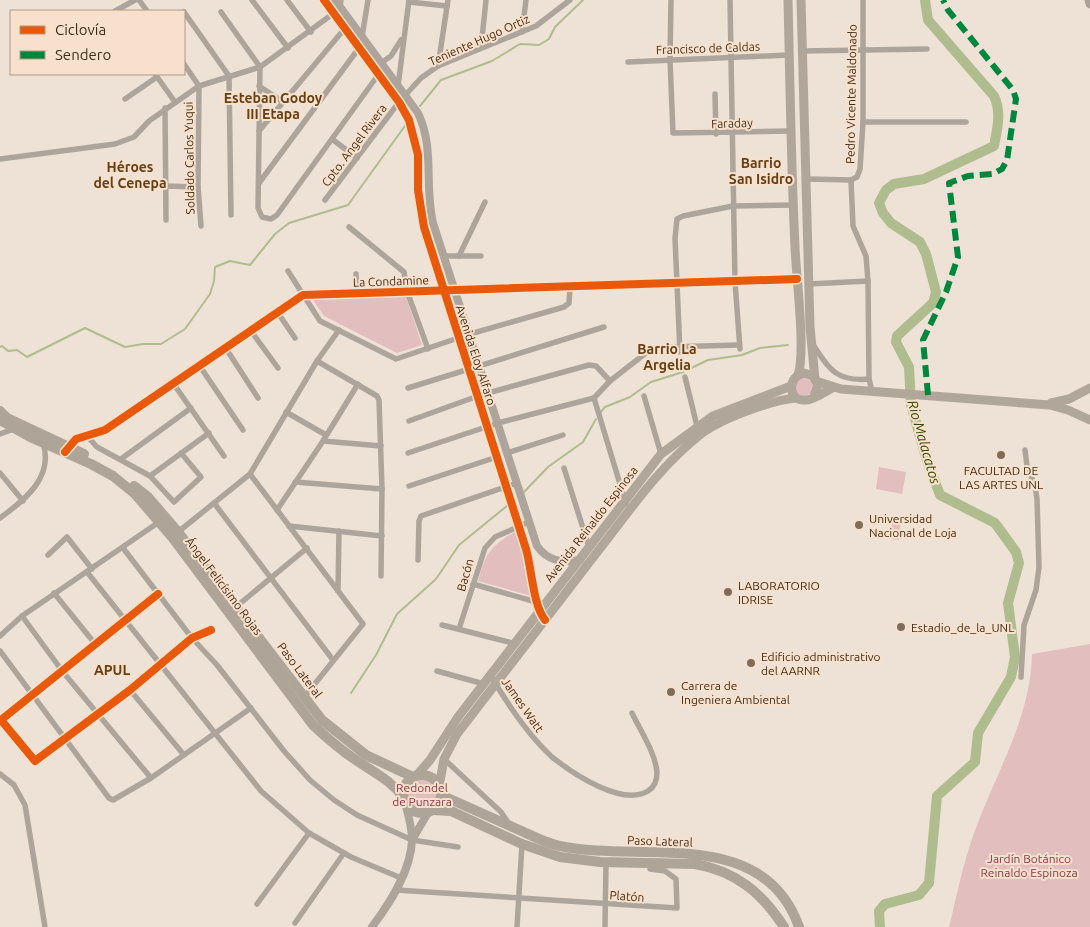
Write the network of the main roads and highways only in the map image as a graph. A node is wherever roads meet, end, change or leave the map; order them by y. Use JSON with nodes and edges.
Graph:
{"nodes":[{"id":1,"x":788,"y":0,"type":"edge"},
{"id":2,"x":800,"y":0,"type":"edge"},
{"id":3,"x":1090,"y":0,"type":"edge"},
{"id":4,"x":1090,"y":4,"type":"edge"},
{"id":5,"x":789,"y":13,"type":"junction"},
{"id":6,"x":801,"y":13,"type":"junction"},
{"id":7,"x":792,"y":90,"type":"junction"},
{"id":8,"x":804,"y":90,"type":"junction"},
{"id":9,"x":806,"y":166,"type":"junction"},
{"id":10,"x":794,"y":167,"type":"junction"},
{"id":11,"x":808,"y":245,"type":"junction"},
{"id":12,"x":795,"y":246,"type":"junction"},
{"id":13,"x":799,"y":320,"type":"junction"},
{"id":14,"x":810,"y":320,"type":"junction"},
{"id":15,"x":798,"y":375,"type":"junction"},
{"id":16,"x":816,"y":380,"type":"junction"},
{"id":17,"x":791,"y":386,"type":"junction"},
{"id":18,"x":834,"y":387,"type":"junction"},
{"id":19,"x":1089,"y":388,"type":"edge"},
{"id":20,"x":814,"y":396,"type":"junction"},
{"id":21,"x":796,"y":398,"type":"junction"},
{"id":22,"x":1041,"y":404,"type":"junction"},
{"id":23,"x":0,"y":411,"type":"edge"},
{"id":24,"x":1087,"y":419,"type":"edge"},
{"id":25,"x":0,"y":420,"type":"edge"},
{"id":26,"x":64,"y":449,"type":"junction"},
{"id":27,"x":627,"y":506,"type":"junction"},
{"id":28,"x":453,"y":731,"type":"junction"},
{"id":29,"x":415,"y":777,"type":"junction"},
{"id":30,"x":440,"y":791,"type":"junction"},
{"id":31,"x":404,"y":800,"type":"junction"},
{"id":32,"x":430,"y":810,"type":"junction"},
{"id":33,"x":784,"y":927,"type":"edge"},
{"id":34,"x":799,"y":927,"type":"edge"}],
"edges":[{"from":1,"to":5,"type":"main road"},
{"from":2,"to":6,"type":"main road"},
{"from":3,"to":4,"type":"main road"},
{"from":5,"to":6,"type":"main road"},
{"from":5,"to":7,"type":"main road"},
{"from":6,"to":8,"type":"main road"},
{"from":7,"to":8,"type":"main road"},
{"from":7,"to":10,"type":"main road"},
{"from":8,"to":9,"type":"main road"},
{"from":9,"to":10,"type":"main road"},
{"from":9,"to":11,"type":"main road"},
{"from":10,"to":12,"type":"main road"},
{"from":11,"to":12,"type":"main road"},
{"from":11,"to":14,"type":"main road"},
{"from":12,"to":13,"type":"main road"},
{"from":13,"to":14,"type":"main road"},
{"from":13,"to":15,"type":"main road"},
{"from":14,"to":16,"type":"main road"},
{"from":15,"to":16,"type":"main road"},
{"from":15,"to":17,"type":"main road"},
{"from":16,"to":18,"type":"main road"},
{"from":16,"to":20,"type":"main road"},
{"from":17,"to":21,"type":"main road"},
{"from":17,"to":27,"type":"main road","name":"Avenida Reinaldo Espinosa"},
{"from":18,"to":20,"type":"main road"},
{"from":18,"to":22,"type":"main road"},
{"from":19,"to":22,"type":"main road"},
{"from":19,"to":24,"type":"main road"},
{"from":20,"to":21,"type":"main road"},
{"from":21,"to":27,"type":"main road","name":"Avenida Reinaldo Espinosa"},
{"from":22,"to":24,"type":"main road"},
{"from":23,"to":26,"type":"highway","name":"Paso Lateral"},
{"from":25,"to":26,"type":"highway","name":"Ángel Felicísimo Rojas"},
{"from":26,"to":29,"type":"highway","name":"Paso Lateral"},
{"from":26,"to":31,"type":"highway","name":"Ángel Felicísimo Rojas"},
{"from":27,"to":28,"type":"main road","name":"Avenida Reinaldo Espinosa"},
{"from":27,"to":28,"type":"main road","name":"Avenida Reinaldo Espinosa"},
{"from":28,"to":29,"type":"main road","name":"Avenida Reinaldo Espinosa"},
{"from":28,"to":30,"type":"main road","name":"Avenida Reinaldo Espinosa"},
{"from":29,"to":30,"type":"highway"},
{"from":29,"to":31,"type":"highway"},
{"from":30,"to":32,"type":"highway"},
{"from":30,"to":34,"type":"highway","name":"Paso Lateral"},
{"from":31,"to":32,"type":"highway"},
{"from":32,"to":33,"type":"highway","name":"Paso Lateral"}]}
